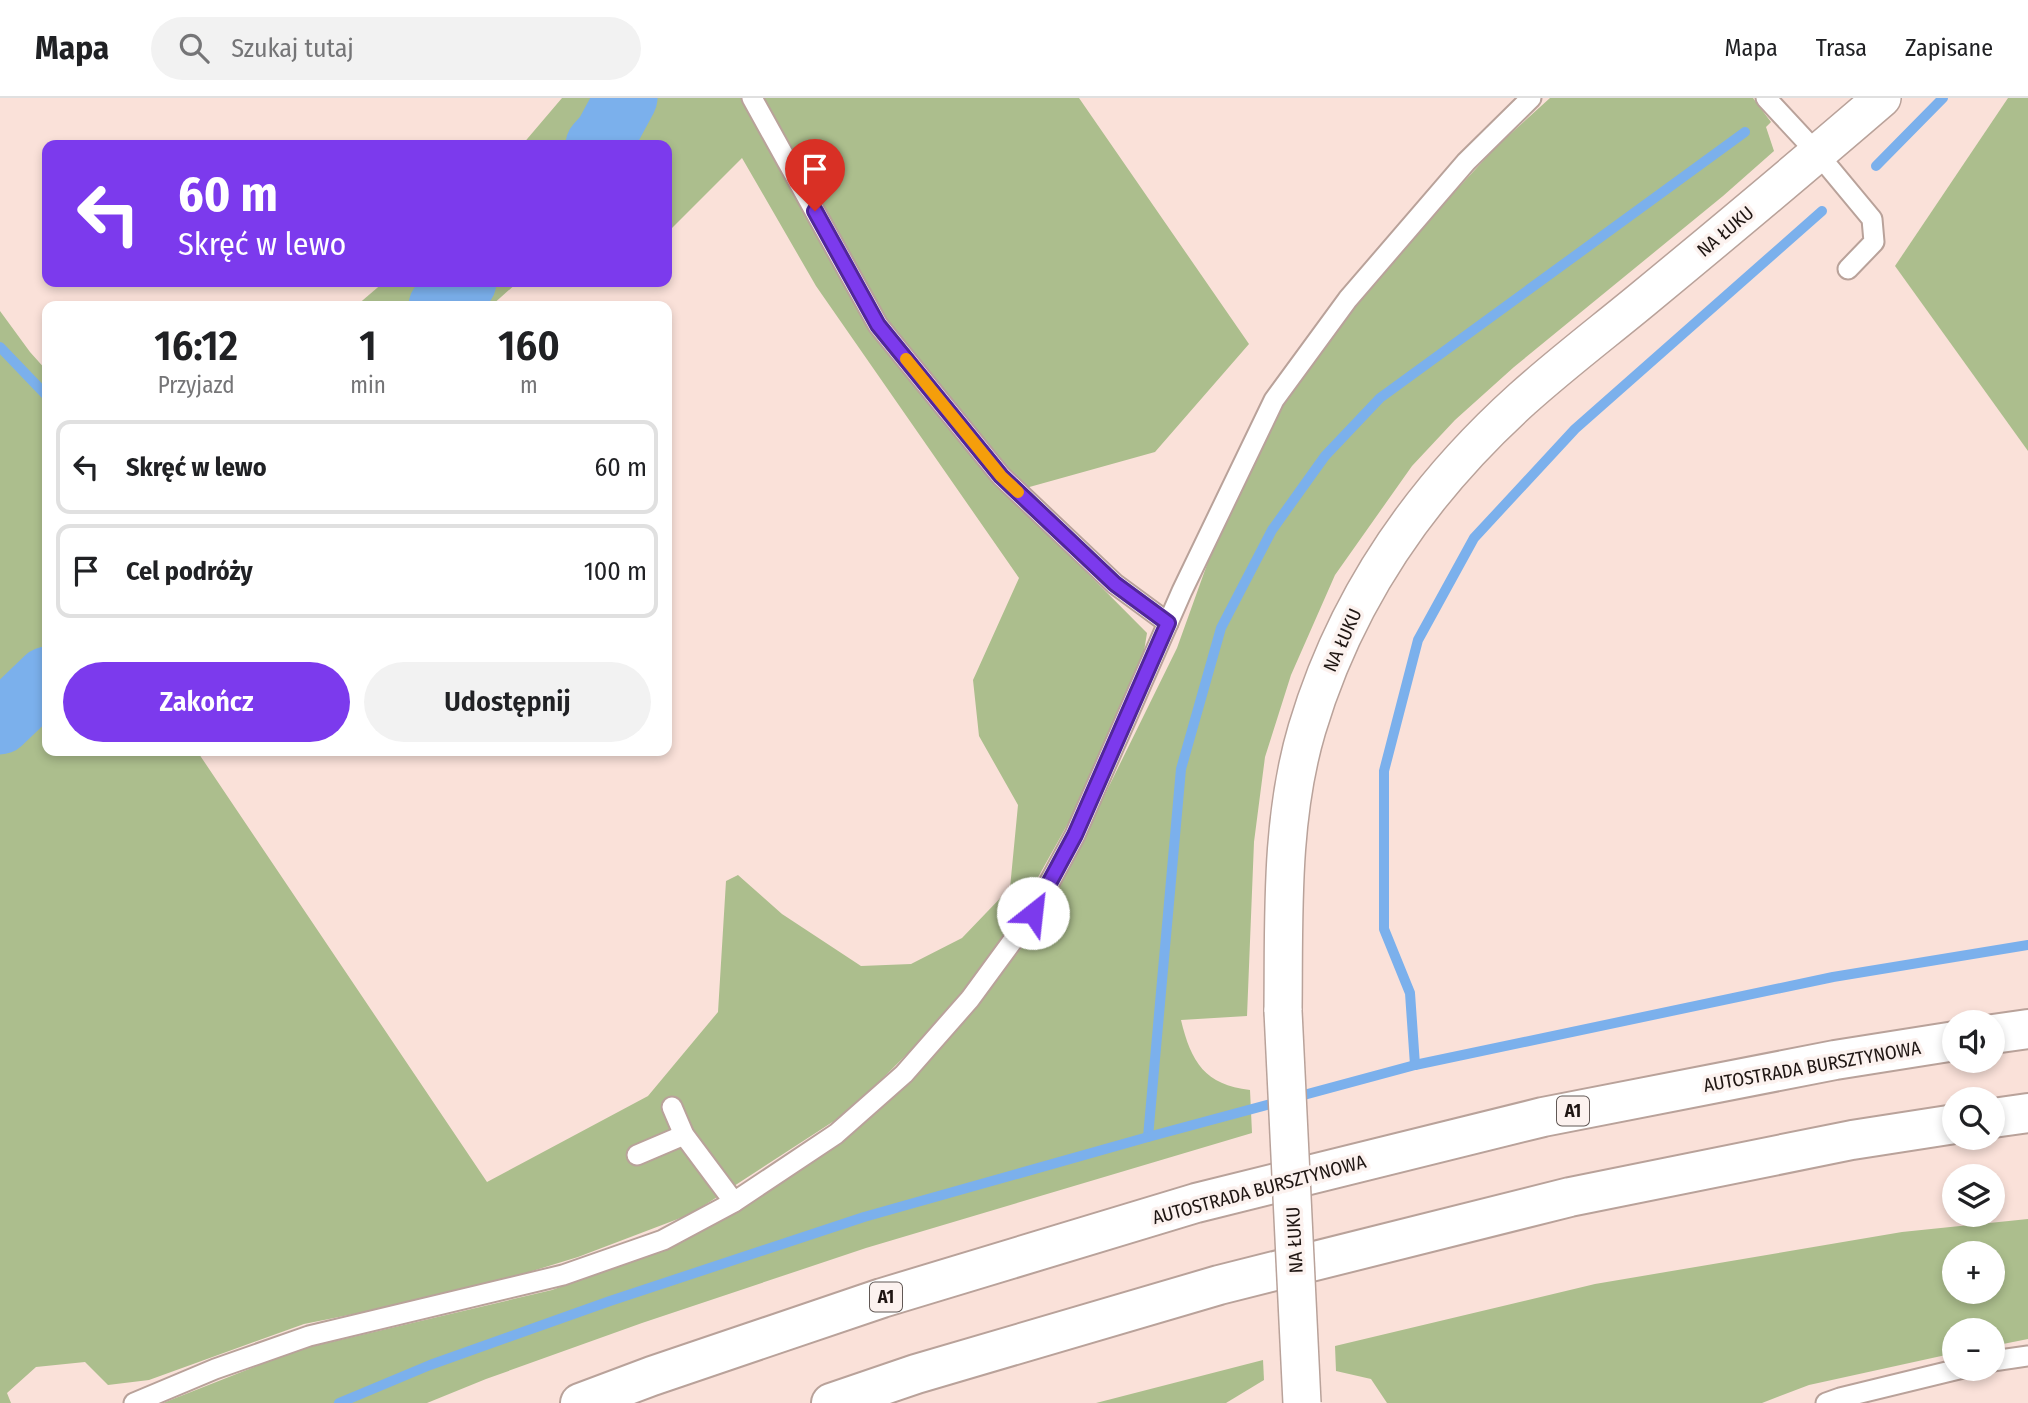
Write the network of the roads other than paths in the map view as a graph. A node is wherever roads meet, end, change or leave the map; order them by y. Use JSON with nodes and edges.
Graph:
{"nodes":[{"id":1,"x":752,"y":98,"type":"edge"},
{"id":2,"x":1531,"y":98,"type":"edge"},
{"id":3,"x":1766,"y":98,"type":"edge"},
{"id":4,"x":1882,"y":98,"type":"edge"},
{"id":5,"x":1818,"y":154,"type":"junction"},
{"id":6,"x":1848,"y":269,"type":"dead end"},
{"id":7,"x":1168,"y":623,"type":"junction"},
{"id":8,"x":2028,"y":1029,"type":"edge"},
{"id":9,"x":2005,"y":1032,"type":"edge"},
{"id":10,"x":1942,"y":1043,"type":"edge"},
{"id":11,"x":673,"y":1107,"type":"dead end"},
{"id":12,"x":2028,"y":1113,"type":"edge"},
{"id":13,"x":2005,"y":1116,"type":"edge"},
{"id":14,"x":1942,"y":1126,"type":"edge"},
{"id":15,"x":684,"y":1135,"type":"junction"},
{"id":16,"x":637,"y":1156,"type":"dead end"},
{"id":17,"x":734,"y":1202,"type":"junction"},
{"id":18,"x":2028,"y":1356,"type":"edge"},
{"id":19,"x":2005,"y":1359,"type":"edge"},
{"id":20,"x":1942,"y":1373,"type":"edge"},
{"id":21,"x":134,"y":1403,"type":"edge"},
{"id":22,"x":580,"y":1403,"type":"edge"},
{"id":23,"x":831,"y":1403,"type":"edge"},
{"id":24,"x":1302,"y":1403,"type":"edge"},
{"id":25,"x":1826,"y":1403,"type":"edge"}],
"edges":[{"from":1,"to":7,"type":"lane"},
{"from":2,"to":7,"type":"lane"},
{"from":3,"to":5,"type":"lane"},
{"from":4,"to":5,"type":"street","name":"NA ŁUKU"},
{"from":5,"to":6,"type":"lane"},
{"from":5,"to":24,"type":"street","name":"NA ŁUKU","bridge":true},
{"from":7,"to":17,"type":"lane"},
{"from":8,"to":9,"type":"highway"},
{"from":10,"to":22,"type":"highway","name":"AUTOSTRADA BURSZTYNOWA","number":"A1"},
{"from":11,"to":15,"type":"lane"},
{"from":12,"to":13,"type":"highway"},
{"from":14,"to":23,"type":"highway"},
{"from":15,"to":16,"type":"lane"},
{"from":15,"to":17,"type":"lane"},
{"from":17,"to":21,"type":"lane"},
{"from":18,"to":19,"type":"lane"},
{"from":20,"to":25,"type":"lane"}]}
